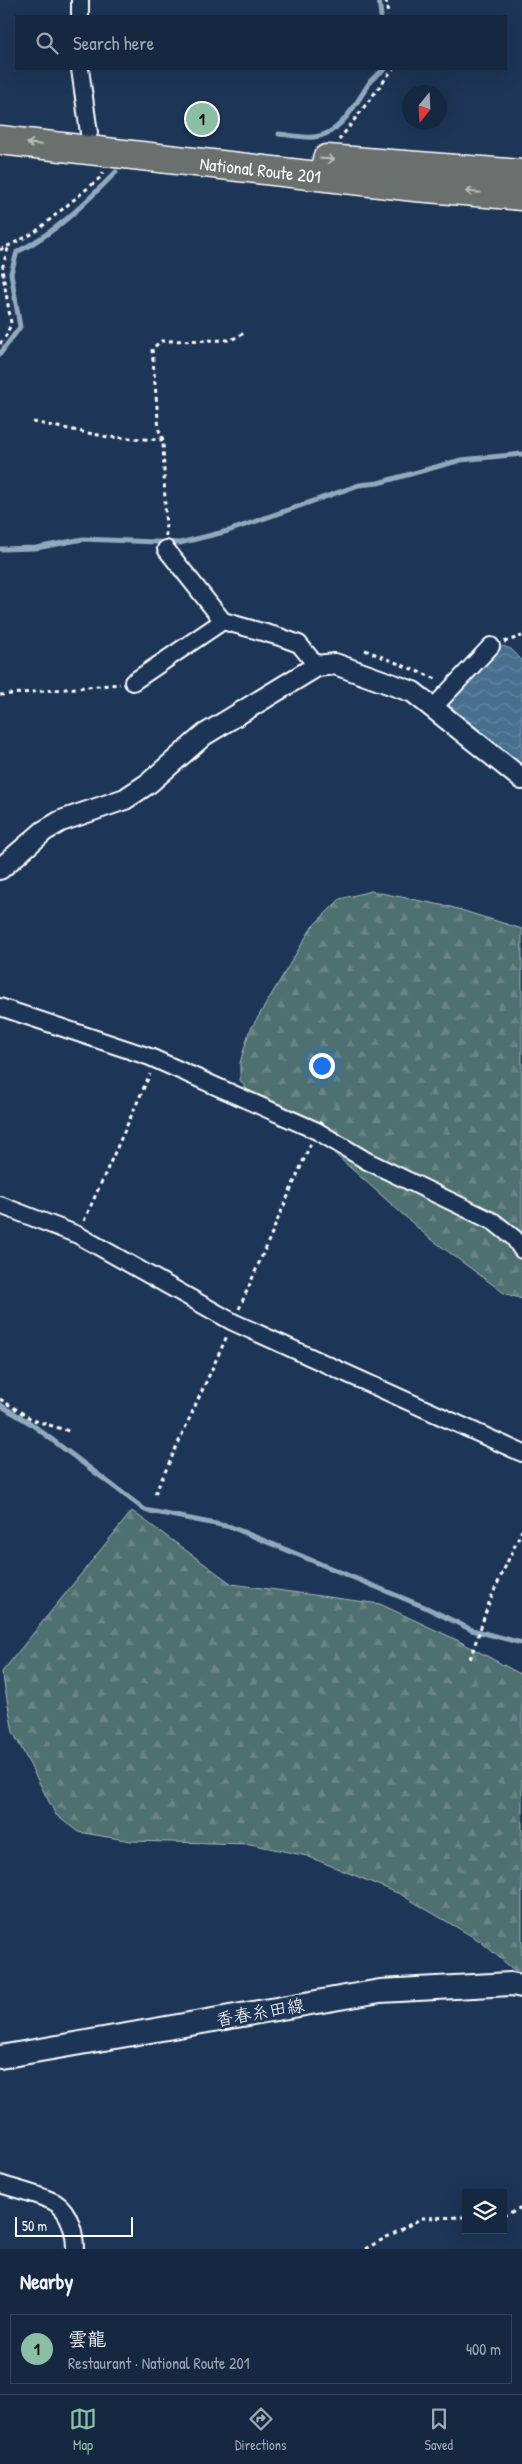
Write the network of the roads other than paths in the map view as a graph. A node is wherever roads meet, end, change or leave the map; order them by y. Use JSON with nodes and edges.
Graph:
{"nodes":[{"id":1,"x":80,"y":0,"type":"edge"},
{"id":2,"x":80,"y":15,"type":"edge"},
{"id":3,"x":80,"y":70,"type":"edge"},
{"id":4,"x":0,"y":122,"type":"edge"},
{"id":5,"x":89,"y":133,"type":"junction"},
{"id":6,"x":0,"y":140,"type":"edge"},
{"id":7,"x":522,"y":174,"type":"edge"},
{"id":8,"x":522,"y":196,"type":"edge"},
{"id":9,"x":166,"y":549,"type":"road end"},
{"id":10,"x":223,"y":620,"type":"junction"},
{"id":11,"x":491,"y":646,"type":"dead end"},
{"id":12,"x":317,"y":666,"type":"junction"},
{"id":13,"x":133,"y":682,"type":"road end"},
{"id":14,"x":433,"y":708,"type":"junction"},
{"id":15,"x":522,"y":779,"type":"edge"},
{"id":16,"x":0,"y":869,"type":"edge"},
{"id":17,"x":0,"y":1007,"type":"edge"},
{"id":18,"x":0,"y":1205,"type":"edge"},
{"id":19,"x":522,"y":1250,"type":"edge"},
{"id":20,"x":522,"y":1453,"type":"edge"},
{"id":21,"x":522,"y":1986,"type":"edge"},
{"id":22,"x":0,"y":2057,"type":"edge"},
{"id":23,"x":0,"y":2184,"type":"edge"},
{"id":24,"x":76,"y":2249,"type":"edge"}],
"edges":[{"from":1,"to":2,"type":"street"},
{"from":3,"to":5,"type":"street"},
{"from":4,"to":5,"type":"highway","name":"National Route 201"},
{"from":5,"to":7,"type":"highway","name":"National Route 201","one_way":true},
{"from":8,"to":6,"type":"highway","name":"National Route 201","one_way":true},
{"from":9,"to":10,"type":"street"},
{"from":10,"to":12,"type":"street"},
{"from":10,"to":13,"type":"street"},
{"from":11,"to":14,"type":"street"},
{"from":12,"to":14,"type":"street"},
{"from":12,"to":16,"type":"street"},
{"from":14,"to":15,"type":"street"},
{"from":17,"to":19,"type":"street"},
{"from":18,"to":20,"type":"street"},
{"from":21,"to":22,"type":"main road","name":"香春糸田線"},
{"from":23,"to":24,"type":"street"}]}
